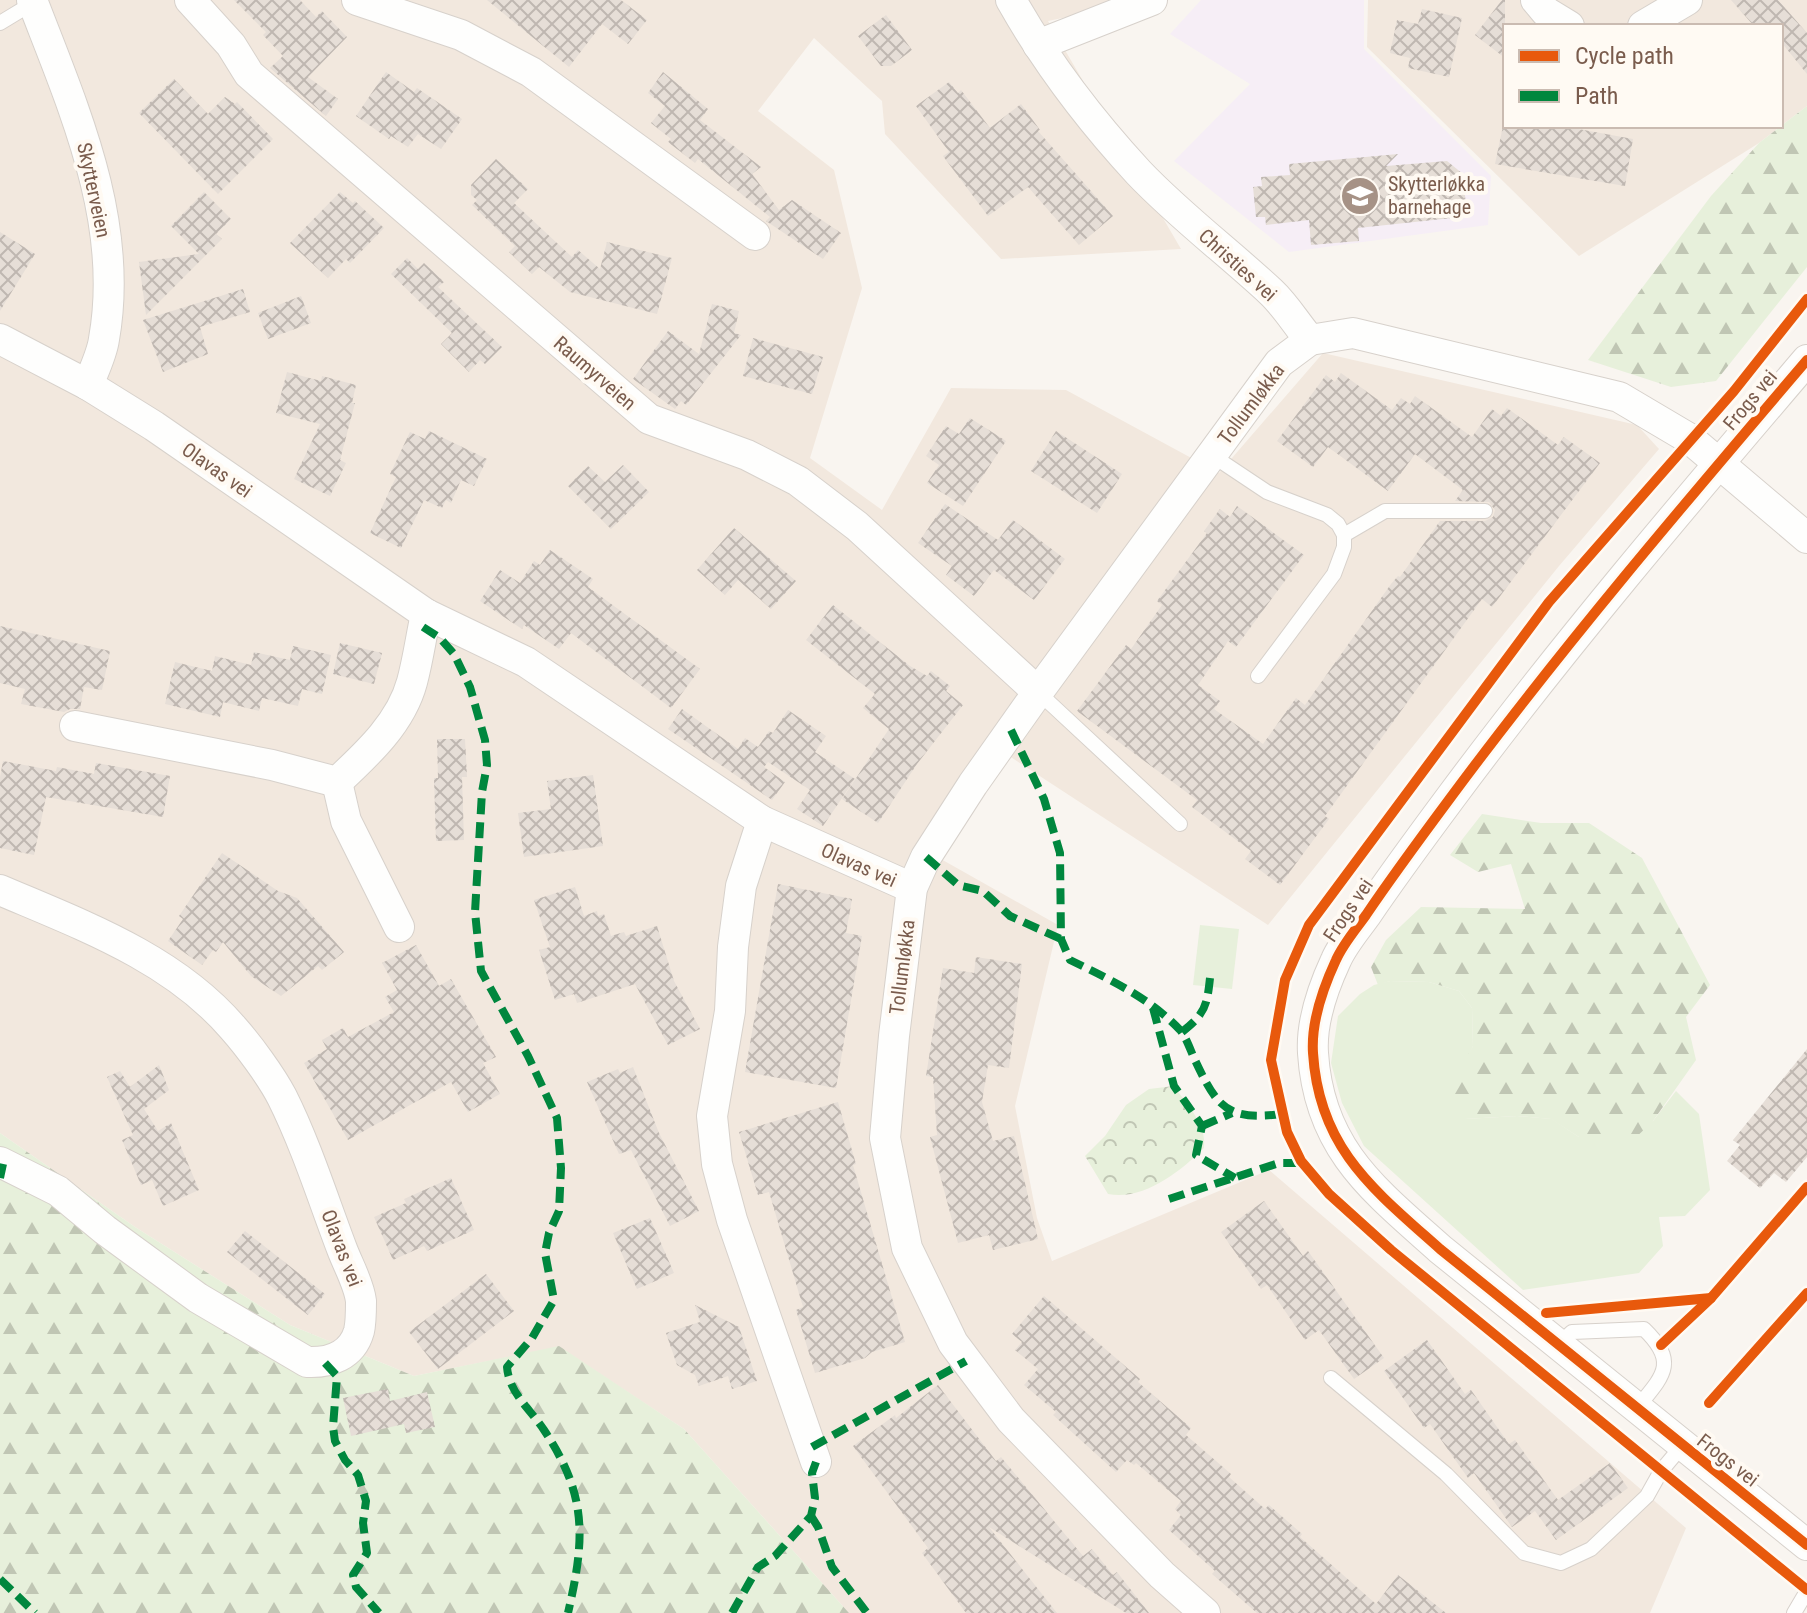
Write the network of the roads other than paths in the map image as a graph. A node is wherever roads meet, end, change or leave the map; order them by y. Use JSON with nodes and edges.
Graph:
{"nodes":[{"id":1,"x":190,"y":0,"type":"edge"},
{"id":2,"x":357,"y":0,"type":"edge"},
{"id":3,"x":1011,"y":0,"type":"edge"},
{"id":4,"x":1152,"y":0,"type":"edge"},
{"id":5,"x":1536,"y":0,"type":"edge"},
{"id":6,"x":1687,"y":0,"type":"edge"},
{"id":7,"x":33,"y":2,"type":"edge"},
{"id":8,"x":0,"y":23,"type":"edge"},
{"id":9,"x":1566,"y":24,"type":"edge"},
{"id":10,"x":1646,"y":24,"type":"edge"},
{"id":11,"x":1038,"y":45,"type":"junction"},
{"id":12,"x":755,"y":235,"type":"dead end"},
{"id":13,"x":0,"y":339,"type":"edge"},
{"id":14,"x":1310,"y":340,"type":"junction"},
{"id":15,"x":1807,"y":360,"type":"edge"},
{"id":16,"x":88,"y":385,"type":"junction"},
{"id":17,"x":1213,"y":456,"type":"junction"},
{"id":18,"x":1720,"y":462,"type":"junction"},
{"id":19,"x":1485,"y":511,"type":"dead end"},
{"id":20,"x":1344,"y":535,"type":"junction"},
{"id":21,"x":1807,"y":538,"type":"edge"},
{"id":22,"x":426,"y":614,"type":"junction"},
{"id":23,"x":1258,"y":676,"type":"dead end"},
{"id":24,"x":1038,"y":692,"type":"junction"},
{"id":25,"x":75,"y":726,"type":"dead end"},
{"id":26,"x":337,"y":782,"type":"junction"},
{"id":27,"x":762,"y":821,"type":"junction"},
{"id":28,"x":1180,"y":824,"type":"dead end"},
{"id":29,"x":912,"y":888,"type":"junction"},
{"id":30,"x":0,"y":890,"type":"edge"},
{"id":31,"x":399,"y":927,"type":"dead end"},
{"id":32,"x":0,"y":1162,"type":"edge"},
{"id":33,"x":1559,"y":1344,"type":"junction"},
{"id":34,"x":1331,"y":1378,"type":"dead end"},
{"id":35,"x":1636,"y":1409,"type":"junction"},
{"id":36,"x":1682,"y":1446,"type":"junction"},
{"id":37,"x":816,"y":1462,"type":"dead end"},
{"id":38,"x":1807,"y":1545,"type":"edge"},
{"id":39,"x":1807,"y":1591,"type":"edge"},
{"id":40,"x":1205,"y":1613,"type":"edge"},
{"id":41,"x":1794,"y":1613,"type":"edge"}],
"edges":[{"from":1,"to":24,"type":"street","name":"Raumyrveien"},
{"from":2,"to":12,"type":"street"},
{"from":3,"to":11,"type":"street","name":"Christies vei"},
{"from":4,"to":11,"type":"street"},
{"from":5,"to":9,"type":"street"},
{"from":6,"to":10,"type":"street"},
{"from":7,"to":8,"type":"lane"},
{"from":7,"to":16,"type":"street","name":"Skytterveien"},
{"from":11,"to":14,"type":"street","name":"Christies vei"},
{"from":13,"to":16,"type":"street","name":"Olavas vei"},
{"from":14,"to":17,"type":"street","name":"Tollumløkka"},
{"from":14,"to":18,"type":"street"},
{"from":15,"to":18,"type":"street","name":"Frogs vei"},
{"from":16,"to":22,"type":"street","name":"Olavas vei"},
{"from":17,"to":20,"type":"lane"},
{"from":17,"to":24,"type":"street","name":"Tollumløkka"},
{"from":18,"to":21,"type":"street"},
{"from":18,"to":33,"type":"street","name":"Frogs vei"},
{"from":19,"to":20,"type":"lane"},
{"from":20,"to":23,"type":"lane"},
{"from":22,"to":26,"type":"street"},
{"from":22,"to":27,"type":"street","name":"Olavas vei"},
{"from":24,"to":28,"type":"lane"},
{"from":24,"to":29,"type":"street","name":"Tollumløkka"},
{"from":25,"to":26,"type":"street"},
{"from":26,"to":31,"type":"street"},
{"from":27,"to":29,"type":"street","name":"Olavas vei"},
{"from":27,"to":37,"type":"street"},
{"from":29,"to":40,"type":"street","name":"Tollumløkka"},
{"from":30,"to":32,"type":"street","name":"Olavas vei"},
{"from":33,"to":35,"type":"street","name":"Frogs vei"},
{"from":33,"to":35,"type":"lane"},
{"from":34,"to":36,"type":"lane"},
{"from":35,"to":36,"type":"street","name":"Frogs vei"},
{"from":36,"to":38,"type":"street","name":"Frogs vei"},
{"from":39,"to":41,"type":"lane"}]}
